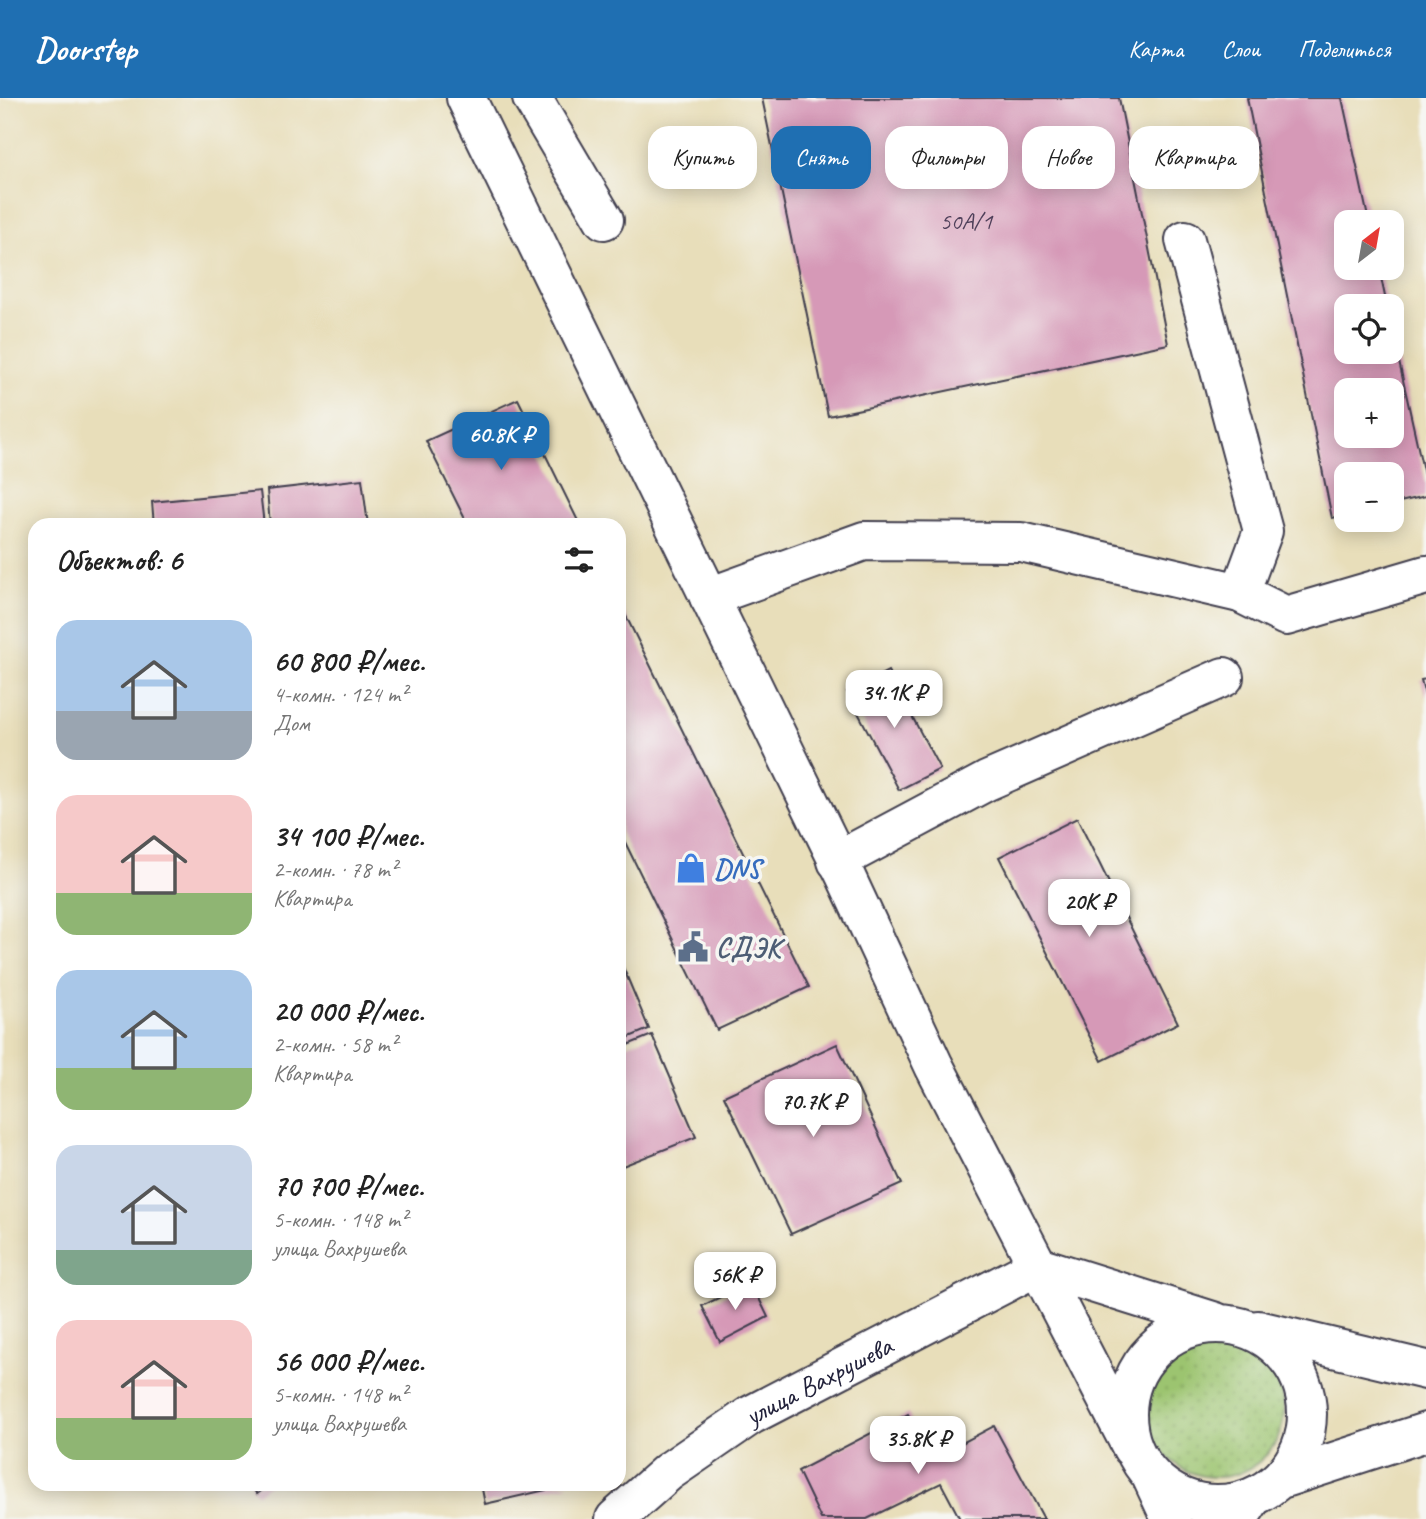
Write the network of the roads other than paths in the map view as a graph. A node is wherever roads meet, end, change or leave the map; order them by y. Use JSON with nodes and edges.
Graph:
{"nodes":[{"id":1,"x":466,"y":98,"type":"edge"},
{"id":2,"x":532,"y":98,"type":"edge"},
{"id":3,"x":604,"y":220,"type":"dead end"},
{"id":4,"x":1185,"y":240,"type":"dead end"},
{"id":5,"x":1426,"y":576,"type":"edge"},
{"id":6,"x":1240,"y":593,"type":"junction"},
{"id":7,"x":709,"y":597,"type":"junction"},
{"id":8,"x":1224,"y":677,"type":"dead end"},
{"id":9,"x":837,"y":861,"type":"junction"},
{"id":10,"x":1038,"y":1266,"type":"junction"},
{"id":11,"x":1235,"y":1326,"type":"junction"},
{"id":12,"x":1426,"y":1370,"type":"edge"},
{"id":13,"x":1426,"y":1432,"type":"edge"},
{"id":14,"x":1142,"y":1463,"type":"junction"},
{"id":15,"x":1257,"y":1499,"type":"edge"},
{"id":16,"x":615,"y":1519,"type":"edge"},
{"id":17,"x":1171,"y":1519,"type":"edge"}],
"edges":[{"from":1,"to":7,"type":"main road"},
{"from":2,"to":3,"type":"main road"},
{"from":4,"to":6,"type":"main road"},
{"from":5,"to":6,"type":"main road"},
{"from":6,"to":7,"type":"main road"},
{"from":7,"to":9,"type":"main road"},
{"from":8,"to":9,"type":"main road"},
{"from":9,"to":10,"type":"main road"},
{"from":10,"to":11,"type":"main road"},
{"from":10,"to":14,"type":"main road"},
{"from":10,"to":16,"type":"main road","name":"улица Вахрушева"},
{"from":11,"to":12,"type":"main road"},
{"from":11,"to":14,"type":"main road"},
{"from":11,"to":15,"type":"main road"},
{"from":13,"to":15,"type":"main road"},
{"from":14,"to":15,"type":"main road"},
{"from":14,"to":17,"type":"main road"}]}
